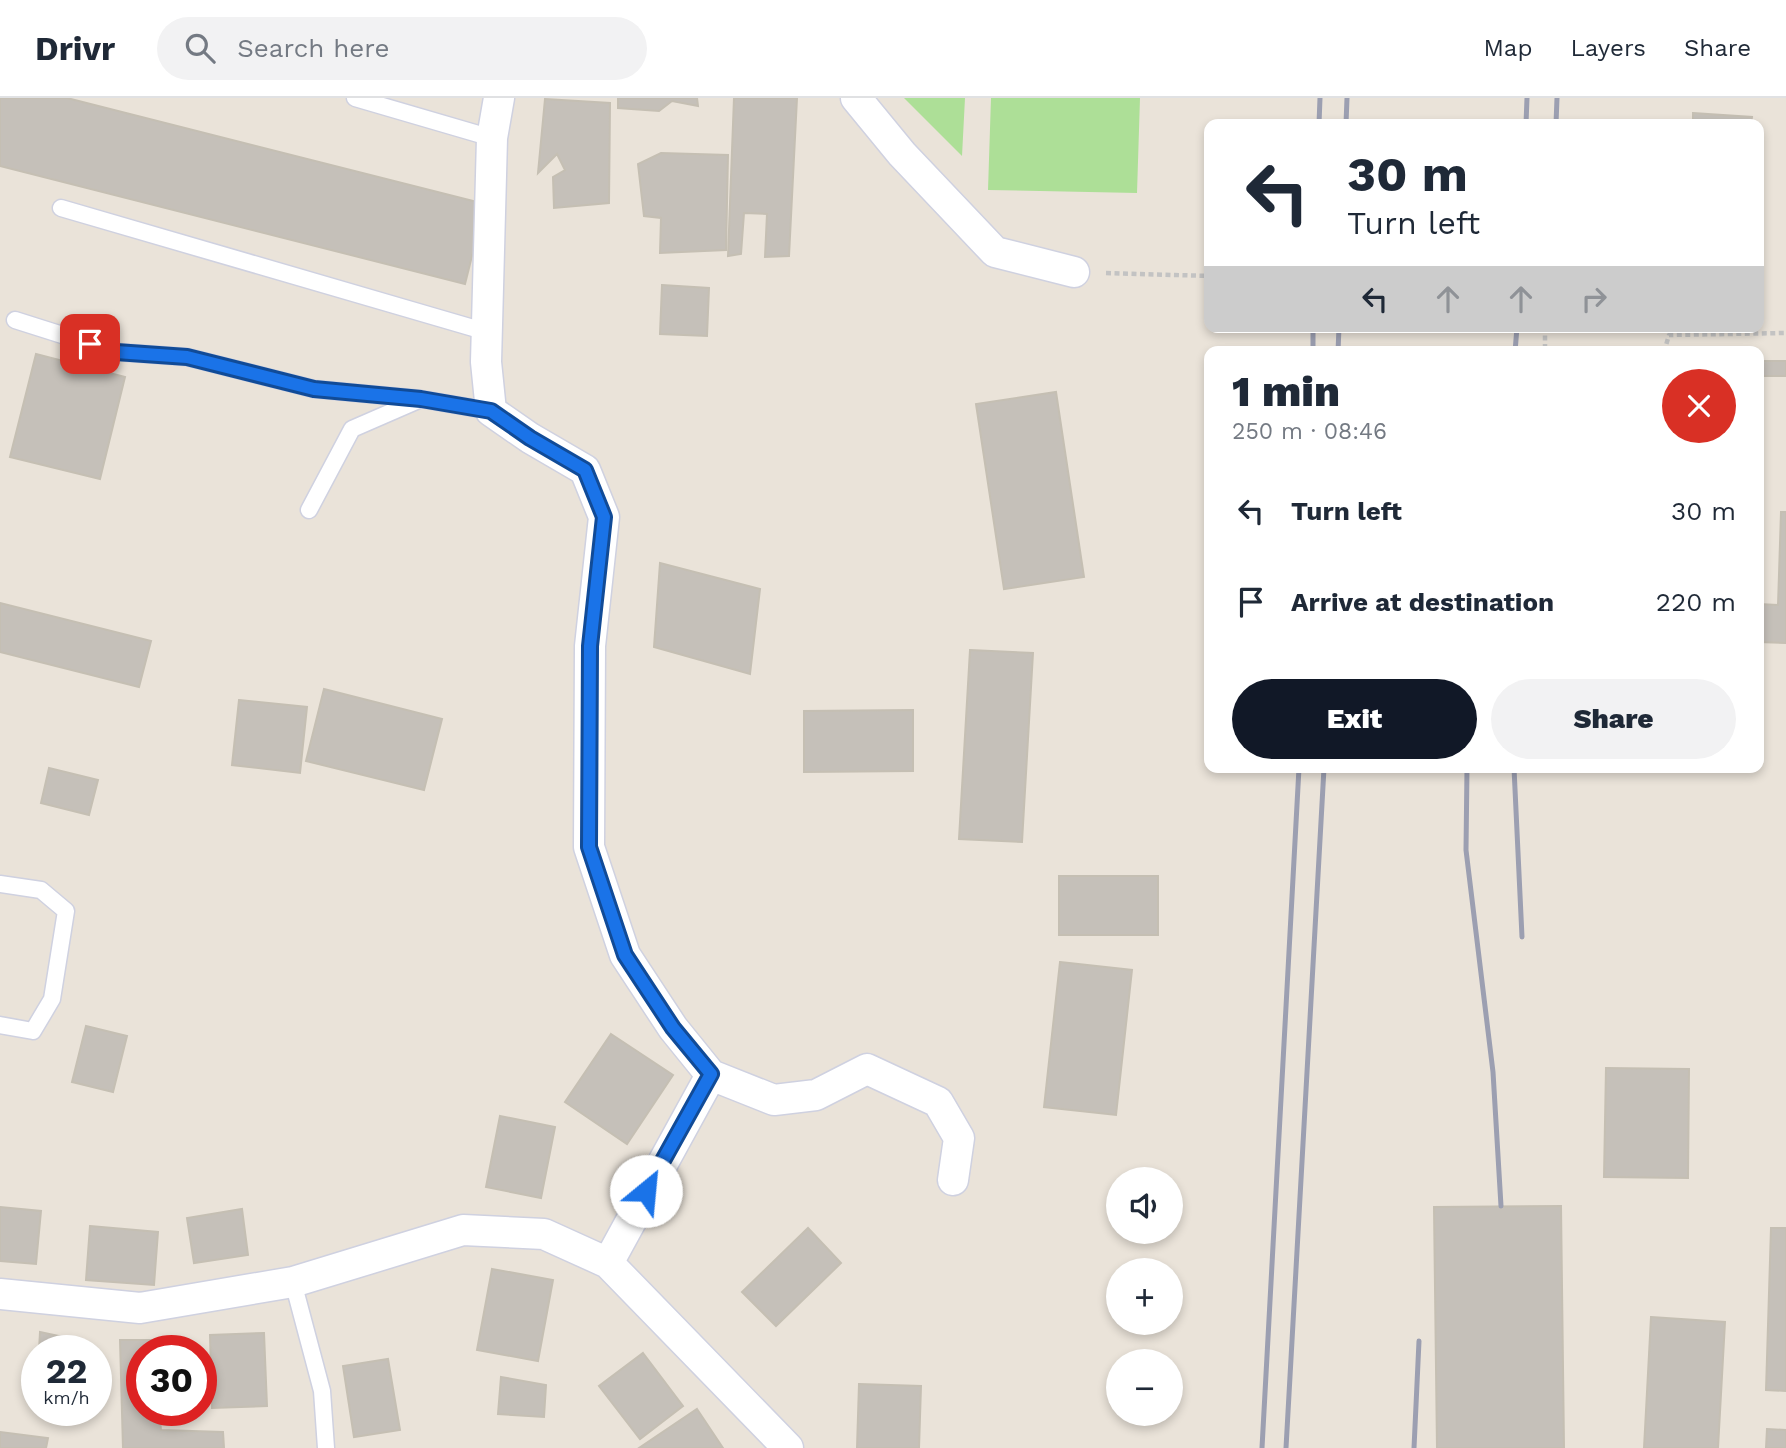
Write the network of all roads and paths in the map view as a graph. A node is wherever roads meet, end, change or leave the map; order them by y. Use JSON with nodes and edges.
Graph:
{"nodes":[{"id":1,"x":355,"y":98,"type":"edge"},
{"id":2,"x":499,"y":98,"type":"edge"},
{"id":3,"x":856,"y":98,"type":"edge"},
{"id":4,"x":492,"y":138,"type":"junction"},
{"id":5,"x":61,"y":208,"type":"dead end"},
{"id":6,"x":1074,"y":272,"type":"joint"},
{"id":7,"x":1204,"y":276,"type":"edge"},
{"id":8,"x":15,"y":320,"type":"dead end"},
{"id":9,"x":487,"y":332,"type":"junction"},
{"id":10,"x":1786,"y":333,"type":"edge"},
{"id":11,"x":1666,"y":346,"type":"edge"},
{"id":12,"x":421,"y":399,"type":"junction"},
{"id":13,"x":491,"y":411,"type":"junction"},
{"id":14,"x":309,"y":510,"type":"dead end"},
{"id":15,"x":0,"y":884,"type":"edge"},
{"id":16,"x":0,"y":1025,"type":"edge"},
{"id":17,"x":711,"y":1074,"type":"junction"},
{"id":18,"x":953,"y":1180,"type":"dead end"},
{"id":19,"x":608,"y":1263,"type":"junction"},
{"id":20,"x":293,"y":1282,"type":"junction"},
{"id":21,"x":0,"y":1294,"type":"edge"},
{"id":22,"x":326,"y":1448,"type":"edge"},
{"id":23,"x":788,"y":1448,"type":"edge"}],
"edges":[{"from":1,"to":4,"type":"lane"},
{"from":2,"to":4,"type":"street"},
{"from":3,"to":6,"type":"street"},
{"from":4,"to":9,"type":"street"},
{"from":5,"to":9,"type":"lane"},
{"from":6,"to":7,"type":"path"},
{"from":8,"to":12,"type":"lane"},
{"from":9,"to":13,"type":"street"},
{"from":10,"to":11,"type":"path"},
{"from":12,"to":13,"type":"lane"},
{"from":12,"to":14,"type":"lane"},
{"from":13,"to":17,"type":"street"},
{"from":15,"to":16,"type":"lane"},
{"from":17,"to":18,"type":"street"},
{"from":17,"to":19,"type":"street"},
{"from":19,"to":20,"type":"street"},
{"from":19,"to":23,"type":"street"},
{"from":20,"to":21,"type":"street"},
{"from":20,"to":22,"type":"lane"}]}
